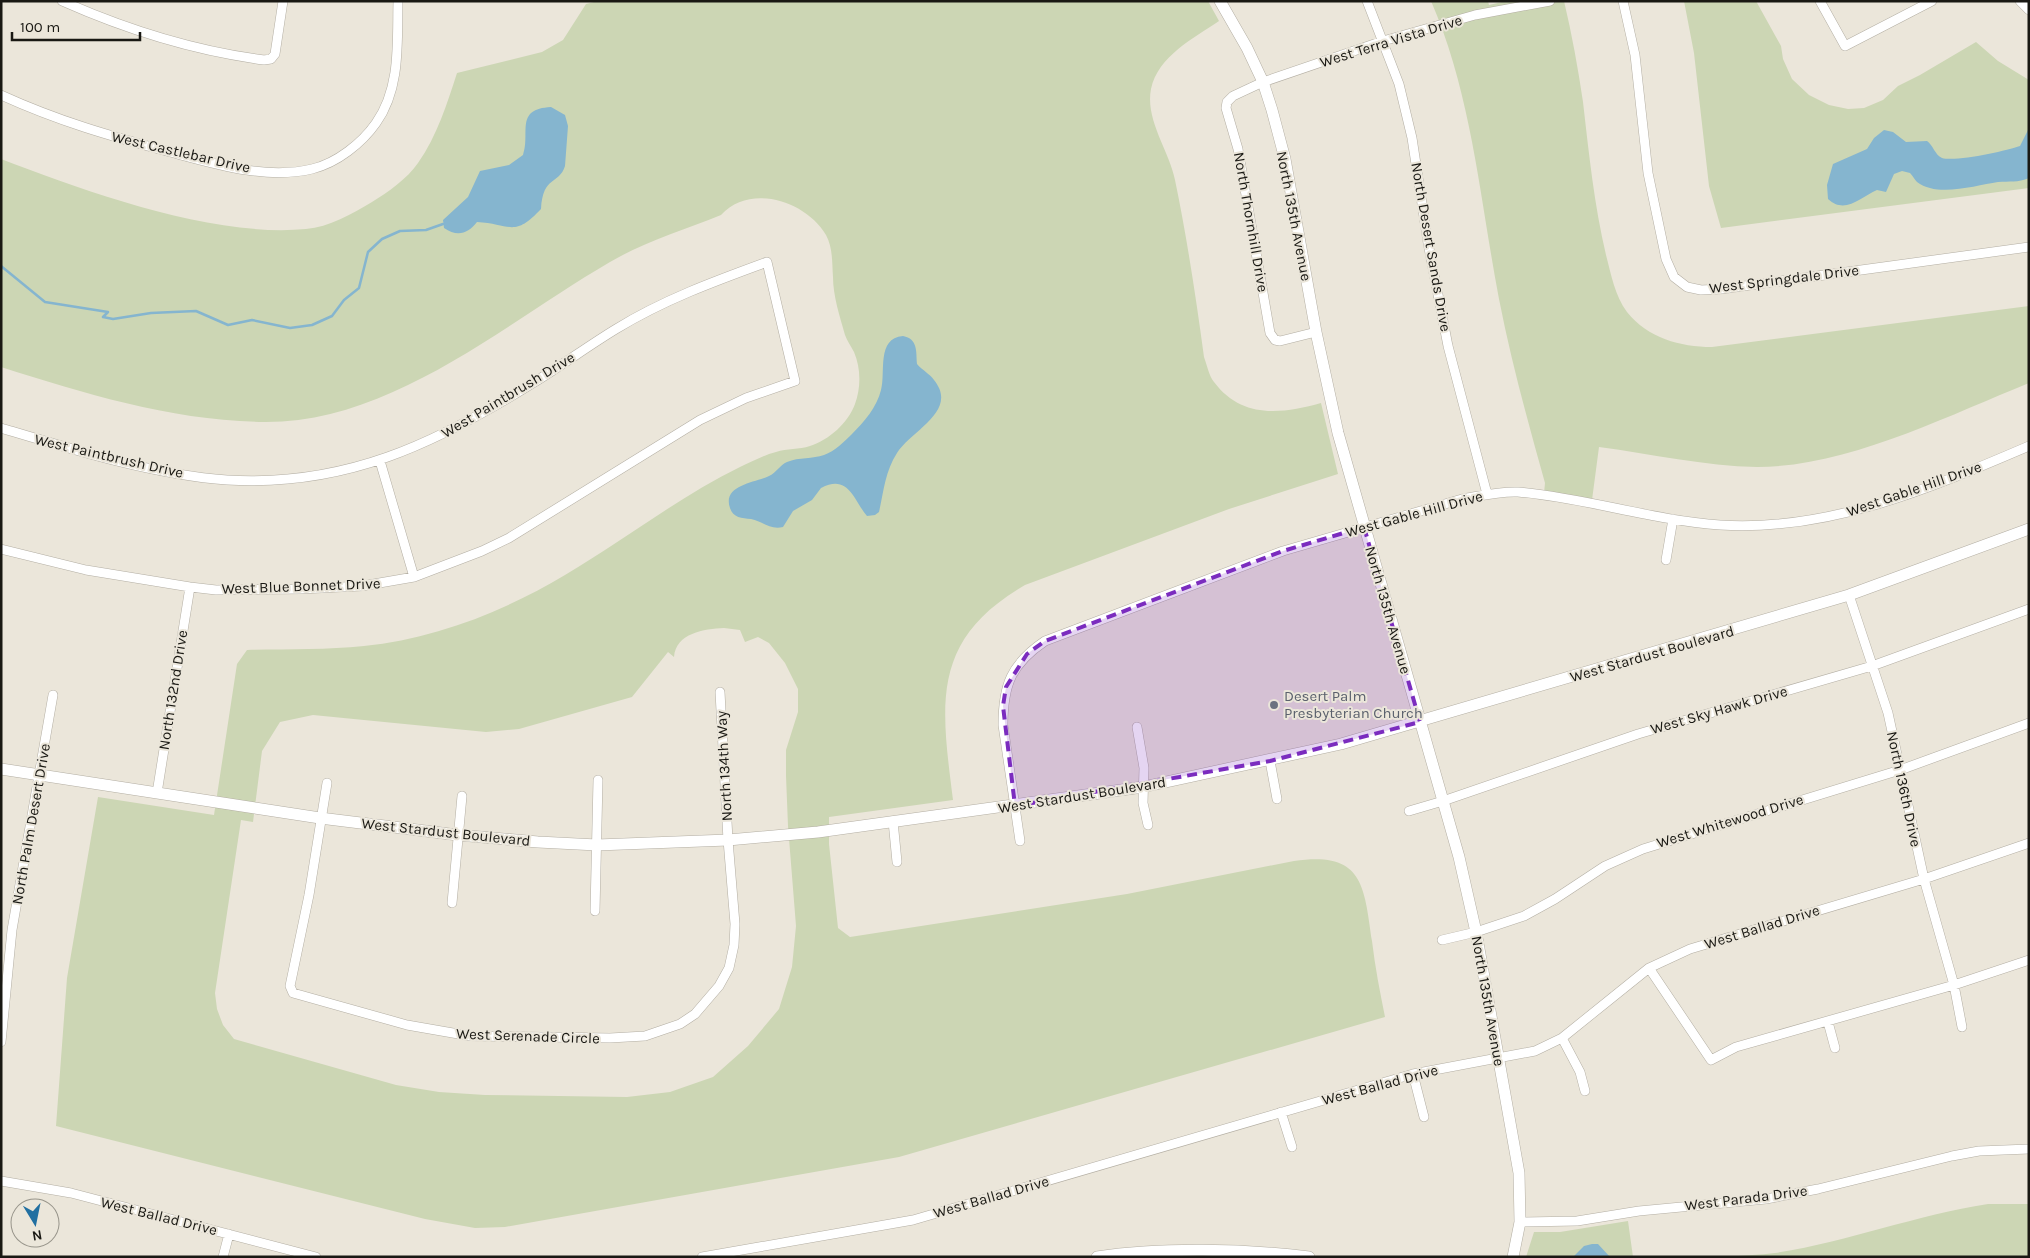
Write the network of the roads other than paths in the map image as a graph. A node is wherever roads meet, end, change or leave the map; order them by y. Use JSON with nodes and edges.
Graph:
{"nodes":[{"id":1,"x":62,"y":1,"type":"edge"},
{"id":2,"x":283,"y":1,"type":"edge"},
{"id":3,"x":398,"y":1,"type":"edge"},
{"id":4,"x":1220,"y":1,"type":"edge"},
{"id":5,"x":1367,"y":1,"type":"edge"},
{"id":6,"x":1550,"y":1,"type":"edge"},
{"id":7,"x":1623,"y":1,"type":"edge"},
{"id":8,"x":1820,"y":1,"type":"edge"},
{"id":9,"x":1932,"y":1,"type":"edge"},
{"id":10,"x":2020,"y":1,"type":"edge"},
{"id":11,"x":2029,"y":10,"type":"edge"},
{"id":12,"x":1383,"y":41,"type":"junction"},
{"id":13,"x":1263,"y":82,"type":"junction"},
{"id":14,"x":1,"y":95,"type":"edge"},
{"id":15,"x":2029,"y":247,"type":"edge"},
{"id":16,"x":767,"y":262,"type":"joint"},
{"id":17,"x":1316,"y":332,"type":"junction"},
{"id":18,"x":2,"y":432,"type":"edge"},
{"id":19,"x":2029,"y":446,"type":"edge"},
{"id":20,"x":380,"y":461,"type":"junction"},
{"id":21,"x":1487,"y":494,"type":"junction"},
{"id":22,"x":1674,"y":519,"type":"junction"},
{"id":23,"x":1364,"y":527,"type":"junction"},
{"id":24,"x":2029,"y":529,"type":"edge"},
{"id":25,"x":1,"y":549,"type":"edge"},
{"id":26,"x":1666,"y":560,"type":"dead end"},
{"id":27,"x":414,"y":577,"type":"junction"},
{"id":28,"x":190,"y":587,"type":"junction"},
{"id":29,"x":1848,"y":595,"type":"junction"},
{"id":30,"x":2029,"y":609,"type":"edge"},
{"id":31,"x":1872,"y":666,"type":"junction"},
{"id":32,"x":720,"y":692,"type":"dead end"},
{"id":33,"x":53,"y":695,"type":"dead end"},
{"id":34,"x":1420,"y":722,"type":"junction"},
{"id":35,"x":2029,"y":723,"type":"edge"},
{"id":36,"x":1138,"y":728,"type":"dead end"},
{"id":37,"x":1270,"y":761,"type":"junction"},
{"id":38,"x":1,"y":769,"type":"edge"},
{"id":39,"x":1900,"y":770,"type":"junction"},
{"id":40,"x":41,"y":776,"type":"junction"},
{"id":41,"x":598,"y":780,"type":"dead end"},
{"id":42,"x":327,"y":783,"type":"dead end"},
{"id":43,"x":1144,"y":787,"type":"junction"},
{"id":44,"x":157,"y":793,"type":"junction"},
{"id":45,"x":462,"y":796,"type":"dead end"},
{"id":46,"x":1277,"y":799,"type":"dead end"},
{"id":47,"x":1444,"y":801,"type":"junction"},
{"id":48,"x":1015,"y":806,"type":"junction"},
{"id":49,"x":1409,"y":811,"type":"dead end"},
{"id":50,"x":320,"y":818,"type":"junction"},
{"id":51,"x":893,"y":821,"type":"junction"},
{"id":52,"x":1148,"y":825,"type":"dead end"},
{"id":53,"x":458,"y":836,"type":"junction"},
{"id":54,"x":728,"y":840,"type":"junction"},
{"id":55,"x":1020,"y":841,"type":"dead end"},
{"id":56,"x":2029,"y":842,"type":"edge"},
{"id":57,"x":597,"y":845,"type":"junction"},
{"id":58,"x":897,"y":862,"type":"dead end"},
{"id":59,"x":1924,"y":879,"type":"junction"},
{"id":60,"x":452,"y":903,"type":"dead end"},
{"id":61,"x":595,"y":911,"type":"dead end"},
{"id":62,"x":1476,"y":932,"type":"junction"},
{"id":63,"x":1442,"y":940,"type":"dead end"},
{"id":64,"x":2029,"y":960,"type":"edge"},
{"id":65,"x":1649,"y":968,"type":"junction"},
{"id":66,"x":1954,"y":984,"type":"junction"},
{"id":67,"x":1828,"y":1022,"type":"junction"},
{"id":68,"x":1962,"y":1027,"type":"dead end"},
{"id":69,"x":1562,"y":1038,"type":"junction"},
{"id":70,"x":1,"y":1042,"type":"edge"},
{"id":71,"x":1835,"y":1048,"type":"dead end"},
{"id":72,"x":1498,"y":1058,"type":"junction"},
{"id":73,"x":1413,"y":1074,"type":"junction"},
{"id":74,"x":1585,"y":1091,"type":"dead end"},
{"id":75,"x":1281,"y":1112,"type":"junction"},
{"id":76,"x":1424,"y":1117,"type":"dead end"},
{"id":77,"x":1292,"y":1147,"type":"dead end"},
{"id":78,"x":2029,"y":1149,"type":"edge"},
{"id":79,"x":1,"y":1181,"type":"edge"},
{"id":80,"x":1520,"y":1222,"type":"junction"},
{"id":81,"x":229,"y":1234,"type":"junction"},
{"id":82,"x":223,"y":1257,"type":"edge"},
{"id":83,"x":316,"y":1257,"type":"edge"},
{"id":84,"x":702,"y":1257,"type":"edge"},
{"id":85,"x":1097,"y":1257,"type":"edge"},
{"id":86,"x":1310,"y":1257,"type":"edge"},
{"id":87,"x":1513,"y":1257,"type":"edge"}],
"edges":[{"from":1,"to":2,"type":"street"},
{"from":3,"to":14,"type":"street","name":"West Castlebar Drive"},
{"from":4,"to":13,"type":"street","name":"North 135th Avenue"},
{"from":5,"to":12,"type":"street","name":"North Desert Sands Drive"},
{"from":6,"to":12,"type":"street","name":"West Terra Vista Drive"},
{"from":7,"to":15,"type":"street","name":"West Springdale Drive"},
{"from":8,"to":9,"type":"street"},
{"from":10,"to":11,"type":"street"},
{"from":12,"to":13,"type":"street","name":"West Terra Vista Drive"},
{"from":12,"to":21,"type":"street","name":"North Desert Sands Drive"},
{"from":13,"to":17,"type":"street","name":"North 135th Avenue"},
{"from":13,"to":17,"type":"street","name":"North Thornhill Drive"},
{"from":16,"to":20,"type":"street","name":"West Paintbrush Drive"},
{"from":16,"to":27,"type":"street","name":"West Blue Bonnet Drive"},
{"from":17,"to":23,"type":"street","name":"North 135th Avenue"},
{"from":18,"to":20,"type":"street","name":"West Paintbrush Drive"},
{"from":19,"to":22,"type":"street","name":"West Gable Hill Drive"},
{"from":20,"to":27,"type":"street"},
{"from":21,"to":22,"type":"street","name":"West Gable Hill Drive"},
{"from":21,"to":23,"type":"street","name":"West Gable Hill Drive"},
{"from":22,"to":26,"type":"street"},
{"from":23,"to":34,"type":"street","name":"North 135th Avenue"},
{"from":23,"to":48,"type":"street","name":"West Gable Hill Drive"},
{"from":24,"to":29,"type":"street","name":"West Stardust Boulevard"},
{"from":25,"to":28,"type":"street","name":"West Blue Bonnet Drive"},
{"from":27,"to":28,"type":"street","name":"West Blue Bonnet Drive"},
{"from":28,"to":44,"type":"street","name":"North 132nd Drive"},
{"from":29,"to":31,"type":"street","name":"North 136th Drive"},
{"from":29,"to":34,"type":"street","name":"West Stardust Boulevard"},
{"from":30,"to":31,"type":"street","name":"West Sky Hawk Drive"},
{"from":31,"to":39,"type":"street","name":"North 136th Drive"},
{"from":31,"to":47,"type":"street","name":"West Sky Hawk Drive"},
{"from":32,"to":54,"type":"street","name":"North 134th Way"},
{"from":33,"to":40,"type":"street","name":"North Palm Desert Drive"},
{"from":34,"to":37,"type":"street","name":"West Stardust Boulevard"},
{"from":34,"to":47,"type":"street","name":"North 135th Avenue"},
{"from":35,"to":39,"type":"street","name":"West Whitewood Drive"},
{"from":36,"to":43,"type":"street"},
{"from":37,"to":43,"type":"street","name":"West Stardust Boulevard"},
{"from":37,"to":46,"type":"street"},
{"from":38,"to":40,"type":"street","name":"West Stardust Boulevard"},
{"from":39,"to":59,"type":"street","name":"North 136th Drive"},
{"from":39,"to":62,"type":"street","name":"West Whitewood Drive"},
{"from":40,"to":44,"type":"street","name":"West Stardust Boulevard"},
{"from":40,"to":70,"type":"street","name":"North Palm Desert Drive"},
{"from":41,"to":57,"type":"street"},
{"from":42,"to":50,"type":"street"},
{"from":43,"to":48,"type":"street","name":"West Stardust Boulevard"},
{"from":43,"to":52,"type":"street"},
{"from":44,"to":50,"type":"street","name":"West Stardust Boulevard"},
{"from":45,"to":53,"type":"street"},
{"from":47,"to":49,"type":"street","name":"West Sky Hawk Drive"},
{"from":47,"to":62,"type":"street","name":"North 135th Avenue"},
{"from":48,"to":51,"type":"street","name":"West Stardust Boulevard"},
{"from":48,"to":55,"type":"street"},
{"from":50,"to":53,"type":"street","name":"West Stardust Boulevard"},
{"from":50,"to":54,"type":"street","name":"West Serenade Circle"},
{"from":51,"to":54,"type":"street","name":"West Stardust Boulevard"},
{"from":51,"to":58,"type":"street"},
{"from":53,"to":57,"type":"street","name":"West Stardust Boulevard"},
{"from":53,"to":60,"type":"street"},
{"from":54,"to":57,"type":"street","name":"West Stardust Boulevard"},
{"from":56,"to":59,"type":"street","name":"West Ballad Drive"},
{"from":57,"to":61,"type":"street"},
{"from":59,"to":65,"type":"street","name":"West Ballad Drive"},
{"from":59,"to":66,"type":"street","name":"North 136th Drive"},
{"from":62,"to":63,"type":"street","name":"West Whitewood Drive"},
{"from":62,"to":72,"type":"street","name":"North 135th Avenue"},
{"from":64,"to":66,"type":"street"},
{"from":65,"to":67,"type":"street"},
{"from":65,"to":69,"type":"street","name":"West Ballad Drive"},
{"from":66,"to":67,"type":"street"},
{"from":66,"to":68,"type":"street","name":"North 136th Drive"},
{"from":67,"to":71,"type":"street"},
{"from":69,"to":72,"type":"street","name":"West Ballad Drive"},
{"from":69,"to":74,"type":"street"},
{"from":72,"to":73,"type":"street","name":"West Ballad Drive"},
{"from":72,"to":80,"type":"street","name":"North 135th Avenue"},
{"from":73,"to":75,"type":"street","name":"West Ballad Drive"},
{"from":73,"to":76,"type":"street"},
{"from":75,"to":77,"type":"street"},
{"from":75,"to":84,"type":"street","name":"West Ballad Drive"},
{"from":78,"to":80,"type":"street","name":"West Parada Drive"},
{"from":79,"to":81,"type":"street","name":"West Ballad Drive"},
{"from":80,"to":87,"type":"street","name":"North 135th Avenue"},
{"from":81,"to":82,"type":"street"},
{"from":81,"to":83,"type":"street","name":"West Ballad Drive"},
{"from":85,"to":86,"type":"street"}]}
